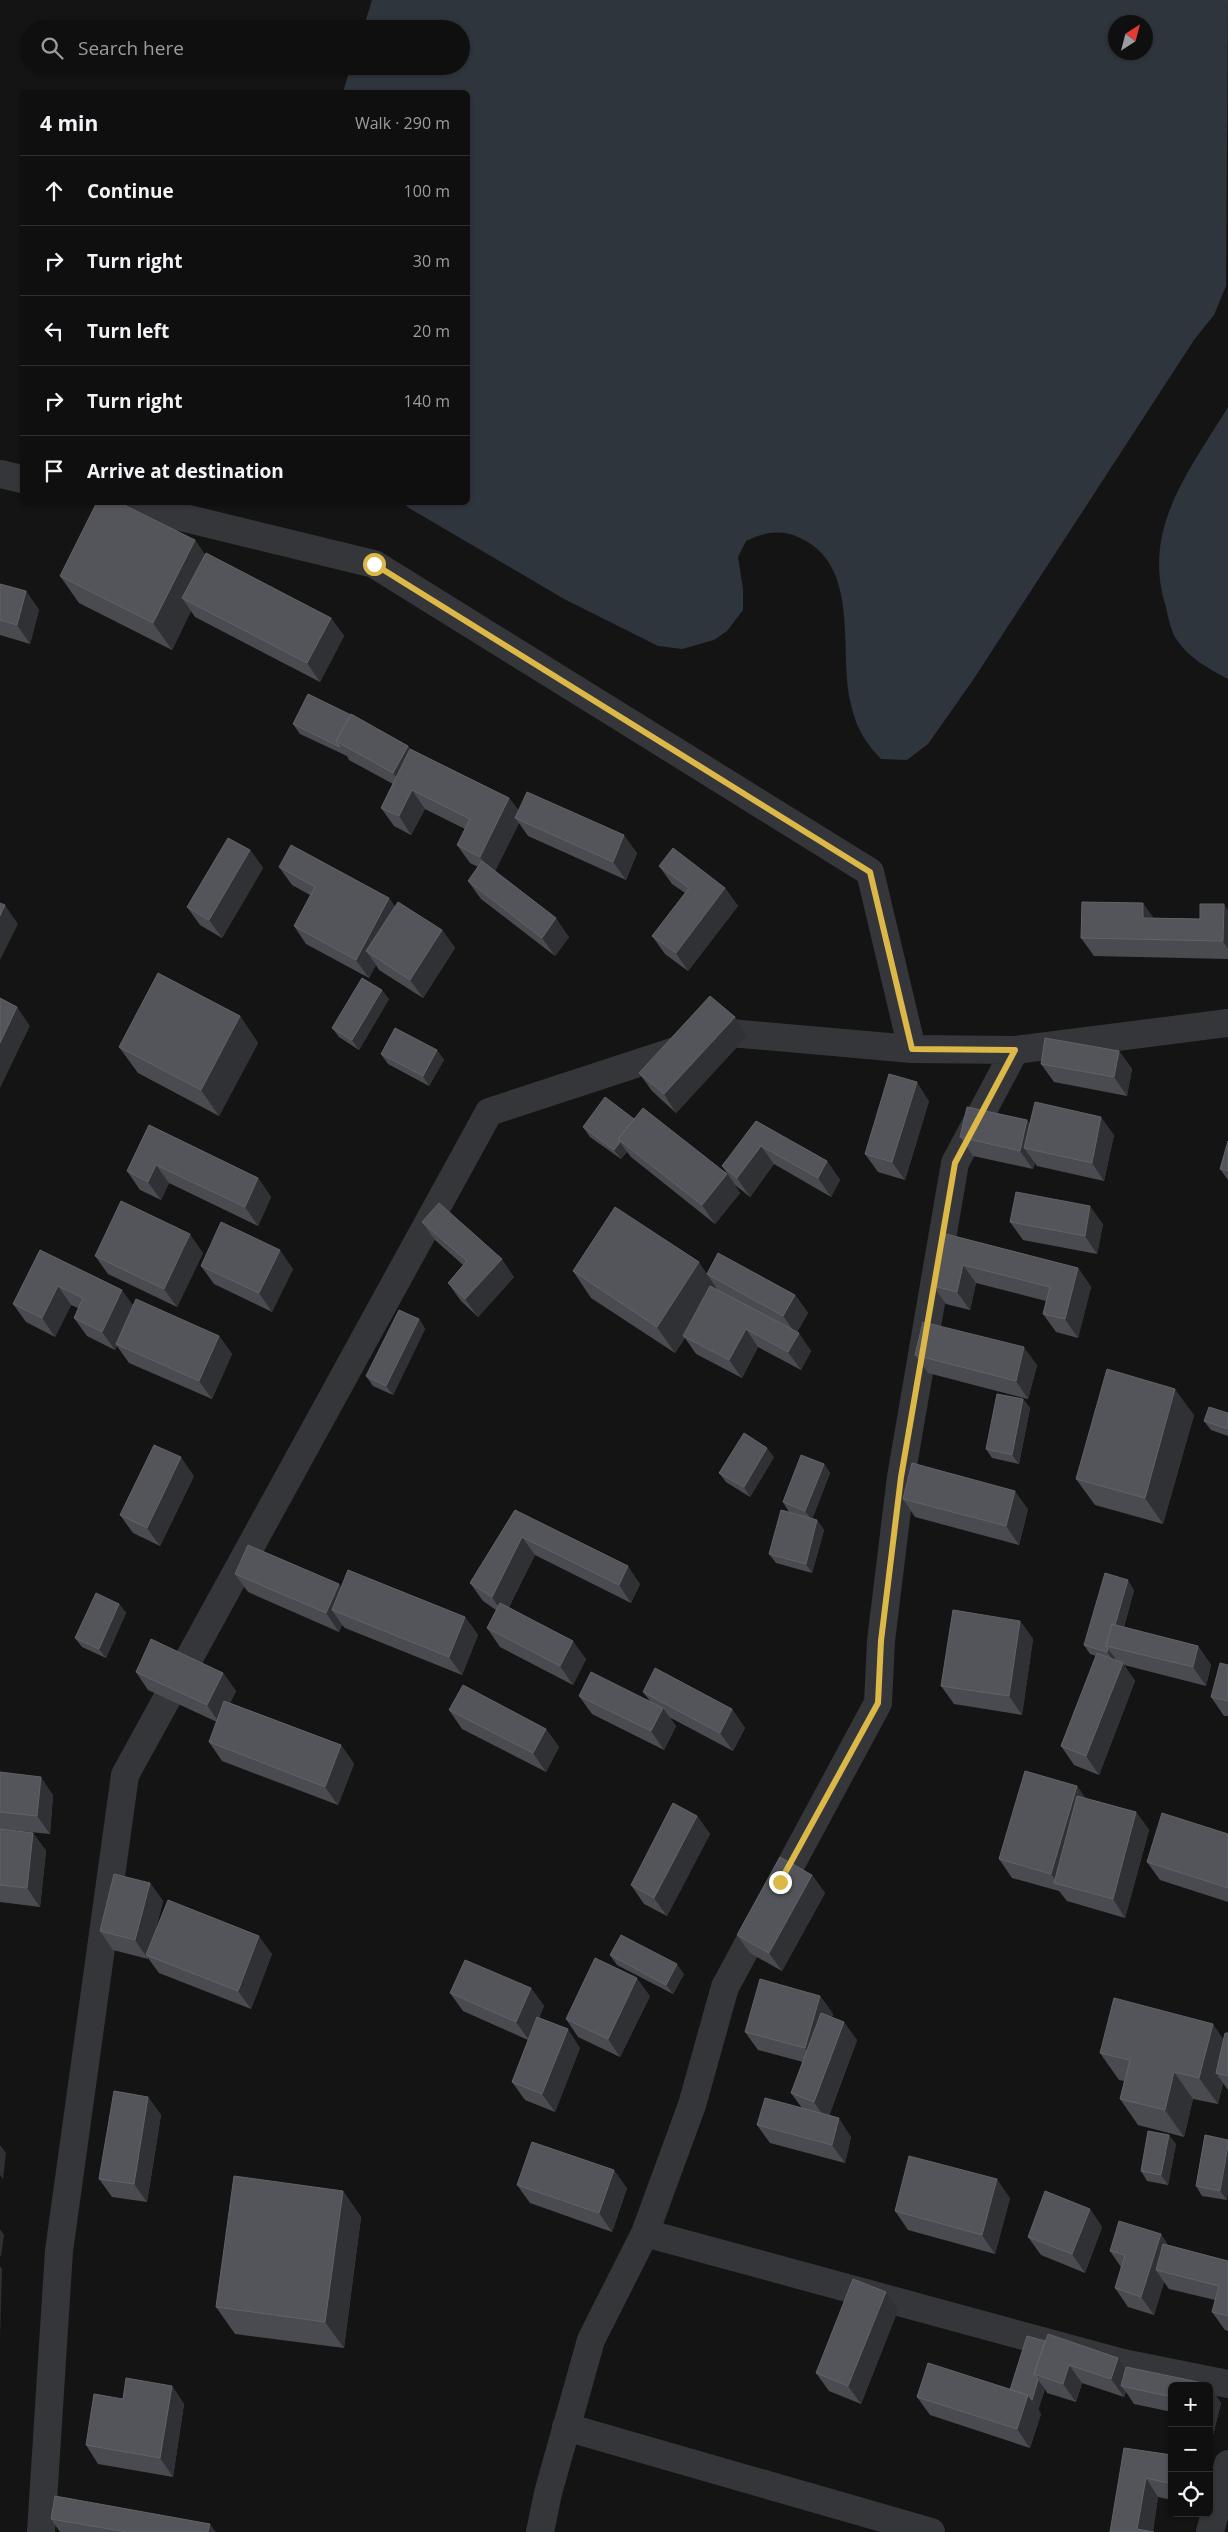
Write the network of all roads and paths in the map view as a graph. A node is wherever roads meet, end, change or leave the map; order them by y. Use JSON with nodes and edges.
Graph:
{"nodes":[{"id":1,"x":0,"y":474,"type":"edge"},
{"id":2,"x":20,"y":479,"type":"edge"},
{"id":3,"x":131,"y":505,"type":"edge"},
{"id":4,"x":1228,"y":1023,"type":"edge"},
{"id":5,"x":912,"y":1049,"type":"junction"},
{"id":6,"x":1015,"y":1050,"type":"junction"},
{"id":7,"x":645,"y":2234,"type":"junction"},
{"id":8,"x":1228,"y":2384,"type":"edge"},
{"id":9,"x":566,"y":2428,"type":"junction"},
{"id":10,"x":1228,"y":2464,"type":"edge"},
{"id":11,"x":41,"y":2532,"type":"edge"},
{"id":12,"x":540,"y":2532,"type":"edge"},
{"id":13,"x":930,"y":2532,"type":"edge"},
{"id":14,"x":1210,"y":2532,"type":"edge"}],
"edges":[{"from":1,"to":2,"type":"street"},
{"from":3,"to":5,"type":"street"},
{"from":4,"to":6,"type":"street"},
{"from":5,"to":6,"type":"street"},
{"from":5,"to":11,"type":"street"},
{"from":6,"to":7,"type":"street"},
{"from":7,"to":8,"type":"street"},
{"from":7,"to":9,"type":"street"},
{"from":9,"to":12,"type":"street"},
{"from":9,"to":13,"type":"street"},
{"from":10,"to":14,"type":"street"}]}
